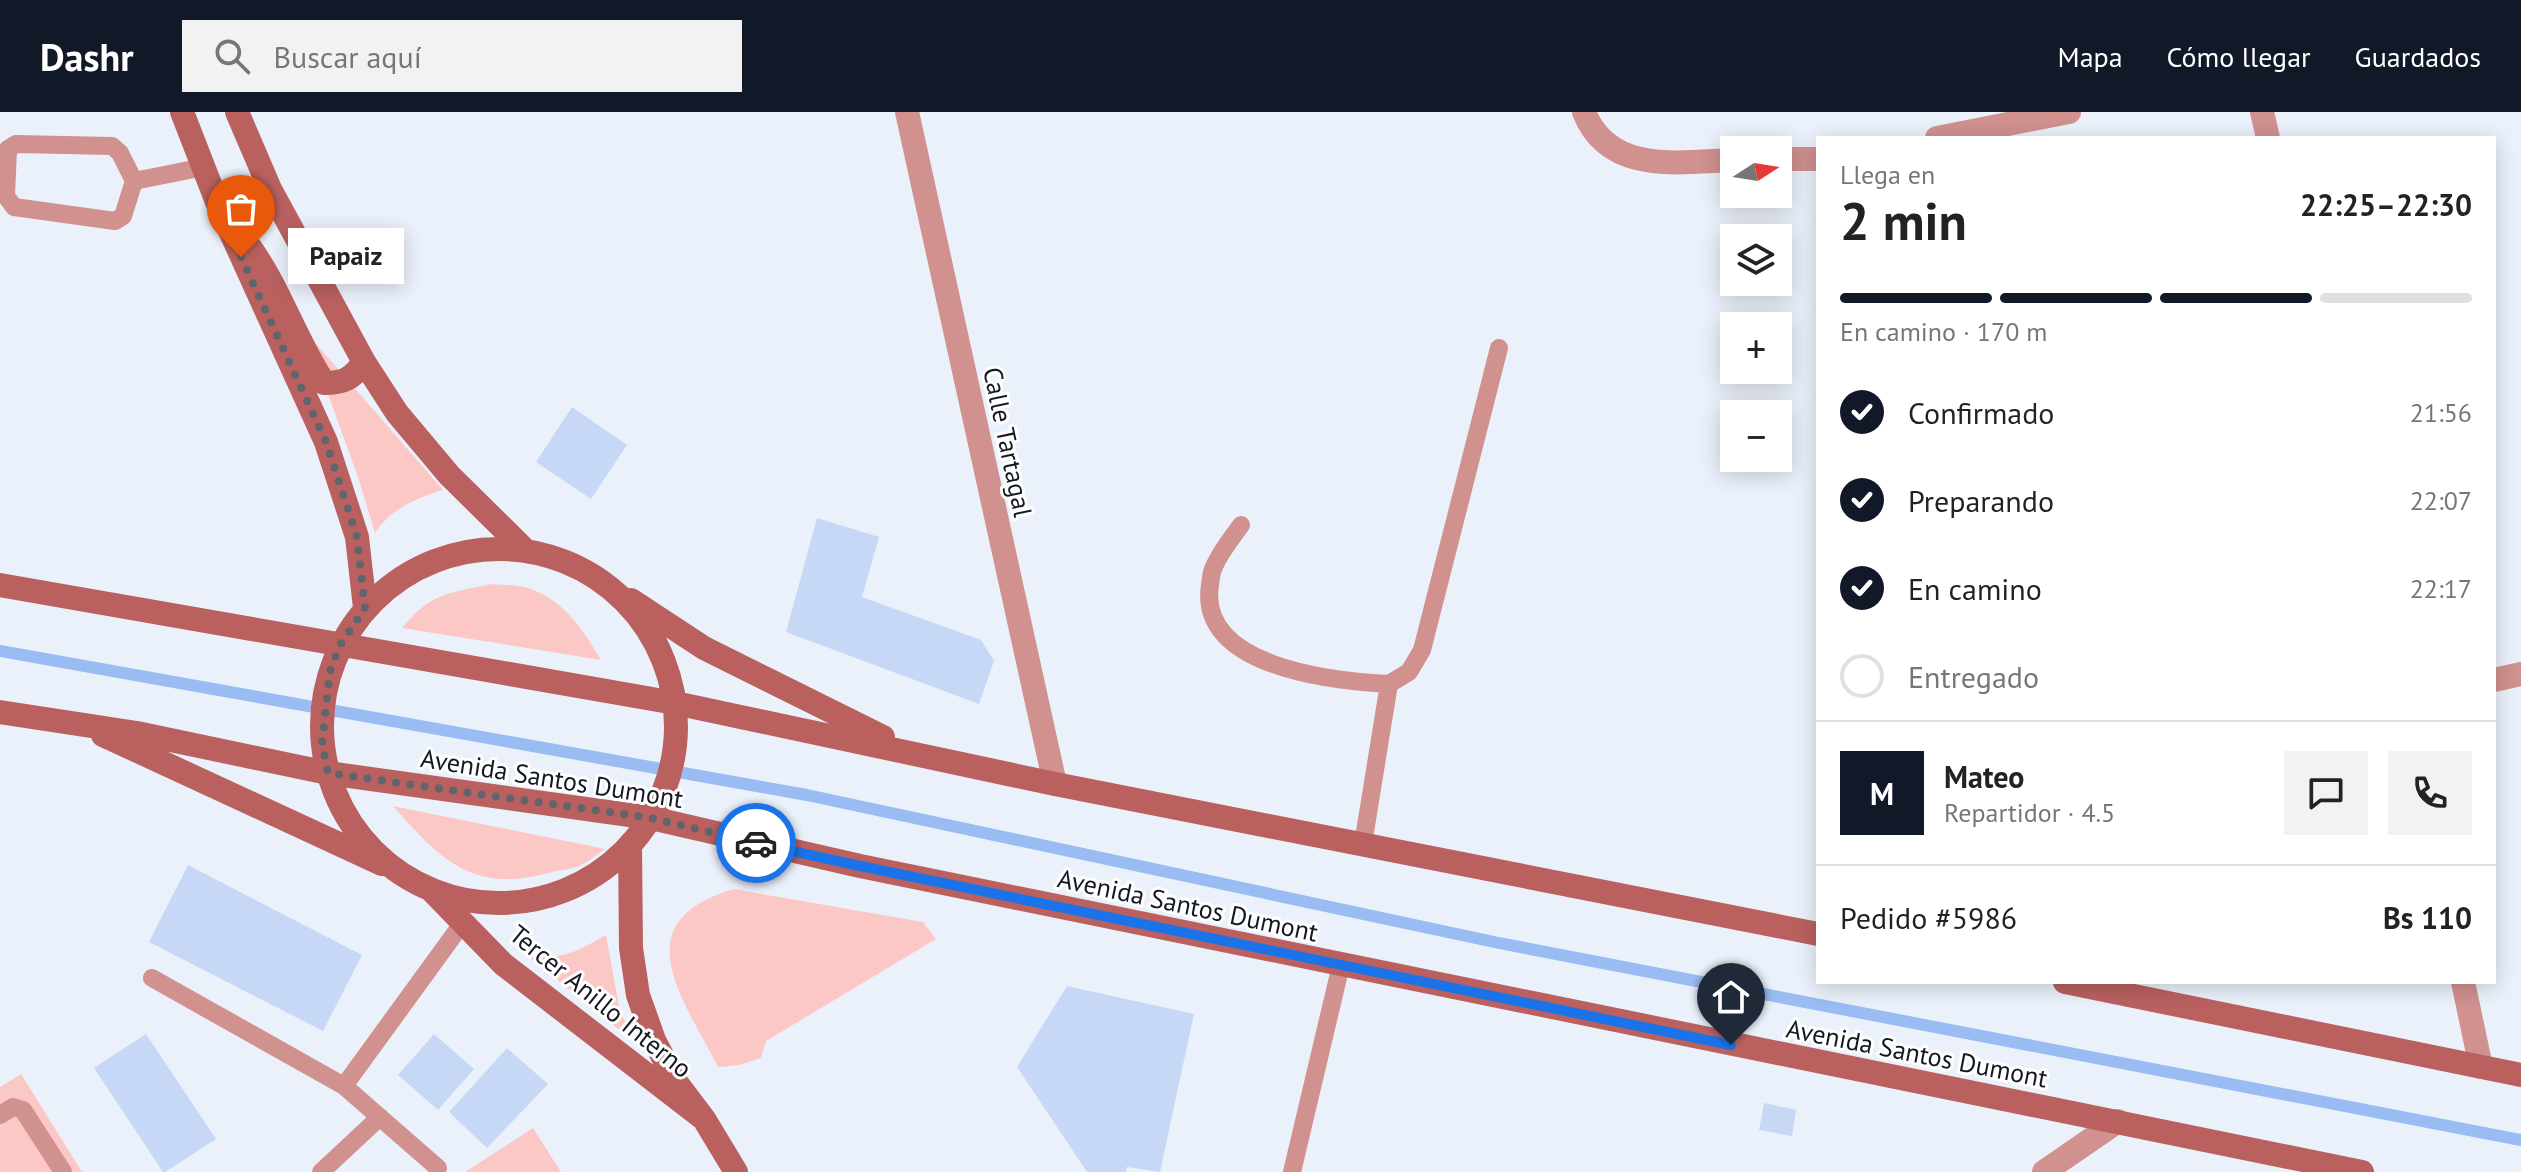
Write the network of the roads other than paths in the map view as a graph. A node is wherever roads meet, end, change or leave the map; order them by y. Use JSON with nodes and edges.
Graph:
{"nodes":[{"id":1,"x":182,"y":112,"type":"edge"},
{"id":2,"x":237,"y":112,"type":"edge"},
{"id":3,"x":907,"y":112,"type":"edge"},
{"id":4,"x":1584,"y":112,"type":"edge"},
{"id":5,"x":2069,"y":112,"type":"edge"},
{"id":6,"x":2262,"y":112,"type":"edge"},
{"id":7,"x":1947,"y":136,"type":"edge"},
{"id":8,"x":2268,"y":136,"type":"edge"},
{"id":9,"x":1792,"y":159,"type":"edge"},
{"id":10,"x":1816,"y":159,"type":"edge"},
{"id":11,"x":1720,"y":160,"type":"edge"},
{"id":12,"x":204,"y":167,"type":"junction"},
{"id":13,"x":134,"y":181,"type":"junction"},
{"id":14,"x":217,"y":202,"type":"junction"},
{"id":15,"x":1499,"y":348,"type":"dead end"},
{"id":16,"x":364,"y":362,"type":"junction"},
{"id":17,"x":1241,"y":525,"type":"dead end"},
{"id":18,"x":524,"y":549,"type":"junction"},
{"id":19,"x":603,"y":582,"type":"junction"},
{"id":20,"x":0,"y":585,"type":"edge"},
{"id":21,"x":365,"y":608,"type":"junction"},
{"id":22,"x":340,"y":645,"type":"junction"},
{"id":23,"x":2521,"y":674,"type":"edge"},
{"id":24,"x":2496,"y":680,"type":"edge"},
{"id":25,"x":1389,"y":684,"type":"junction"},
{"id":26,"x":675,"y":703,"type":"junction"},
{"id":27,"x":0,"y":712,"type":"edge"},
{"id":28,"x":79,"y":724,"type":"junction"},
{"id":29,"x":922,"y":755,"type":"junction"},
{"id":30,"x":328,"y":773,"type":"junction"},
{"id":31,"x":1055,"y":784,"type":"junction"},
{"id":32,"x":656,"y":807,"type":"junction"},
{"id":33,"x":1363,"y":844,"type":"junction"},
{"id":34,"x":630,"y":846,"type":"junction"},
{"id":35,"x":404,"y":874,"type":"junction"},
{"id":36,"x":431,"y":891,"type":"junction"},
{"id":37,"x":464,"y":921,"type":"junction"},
{"id":38,"x":1816,"y":934,"type":"edge"},
{"id":39,"x":1341,"y":965,"type":"junction"},
{"id":40,"x":152,"y":978,"type":"dead end"},
{"id":41,"x":2075,"y":984,"type":"edge"},
{"id":42,"x":2463,"y":984,"type":"edge"},
{"id":43,"x":2481,"y":1067,"type":"junction"},
{"id":44,"x":2521,"y":1075,"type":"edge"},
{"id":45,"x":344,"y":1086,"type":"junction"},
{"id":46,"x":0,"y":1115,"type":"edge"},
{"id":47,"x":380,"y":1117,"type":"junction"},
{"id":48,"x":704,"y":1119,"type":"junction"},
{"id":49,"x":2118,"y":1121,"type":"junction"},
{"id":50,"x":438,"y":1168,"type":"dead end"},
{"id":51,"x":63,"y":1172,"type":"edge"},
{"id":52,"x":321,"y":1172,"type":"edge"},
{"id":53,"x":736,"y":1172,"type":"edge"},
{"id":54,"x":1292,"y":1172,"type":"edge"},
{"id":55,"x":2044,"y":1172,"type":"edge"},
{"id":56,"x":2362,"y":1172,"type":"edge"}],
"edges":[{"from":1,"to":12,"type":"main road"},
{"from":2,"to":16,"type":"main road"},
{"from":3,"to":31,"type":"street","name":"Calle Tartagal"},
{"from":4,"to":11,"type":"street"},
{"from":5,"to":7,"type":"street"},
{"from":6,"to":8,"type":"street"},
{"from":9,"to":10,"type":"street"},
{"from":12,"to":13,"type":"lane"},
{"from":12,"to":14,"type":"main road"},
{"from":13,"to":13,"type":"lane"},
{"from":14,"to":16,"type":"main road"},
{"from":14,"to":21,"type":"main road"},
{"from":15,"to":25,"type":"lane"},
{"from":16,"to":18,"type":"main road"},
{"from":17,"to":25,"type":"lane"},
{"from":18,"to":19,"type":"main road"},
{"from":18,"to":21,"type":"main road"},
{"from":19,"to":26,"type":"main road"},
{"from":19,"to":29,"type":"main road"},
{"from":20,"to":22,"type":"main road"},
{"from":21,"to":22,"type":"main road"},
{"from":22,"to":26,"type":"main road"},
{"from":22,"to":30,"type":"main road"},
{"from":23,"to":24,"type":"street"},
{"from":25,"to":33,"type":"lane"},
{"from":26,"to":29,"type":"main road"},
{"from":26,"to":32,"type":"main road"},
{"from":27,"to":28,"type":"main road","name":"Avenida Santos Dumont"},
{"from":28,"to":30,"type":"main road","name":"Avenida Santos Dumont"},
{"from":28,"to":35,"type":"main road"},
{"from":29,"to":31,"type":"main road"},
{"from":30,"to":32,"type":"main road","name":"Avenida Santos Dumont"},
{"from":30,"to":35,"type":"main road"},
{"from":31,"to":33,"type":"main road"},
{"from":32,"to":34,"type":"main road"},
{"from":32,"to":39,"type":"main road","name":"Avenida Santos Dumont"},
{"from":33,"to":38,"type":"main road"},
{"from":34,"to":36,"type":"main road"},
{"from":34,"to":48,"type":"main road","name":"Tercer Anillo Interno"},
{"from":35,"to":36,"type":"main road"},
{"from":36,"to":37,"type":"main road","name":"Tercer Anillo Interno"},
{"from":37,"to":45,"type":"lane"},
{"from":37,"to":48,"type":"main road","name":"Tercer Anillo Interno"},
{"from":39,"to":49,"type":"main road","name":"Avenida Santos Dumont"},
{"from":39,"to":54,"type":"lane"},
{"from":40,"to":45,"type":"lane"},
{"from":41,"to":43,"type":"main road"},
{"from":42,"to":43,"type":"street"},
{"from":43,"to":44,"type":"main road"},
{"from":45,"to":47,"type":"lane"},
{"from":46,"to":51,"type":"lane"},
{"from":47,"to":50,"type":"lane"},
{"from":47,"to":52,"type":"lane"},
{"from":48,"to":53,"type":"main road","name":"Tercer Anillo Interno"},
{"from":49,"to":55,"type":"street"},
{"from":49,"to":56,"type":"main road","name":"Avenida Santos Dumont"}]}
